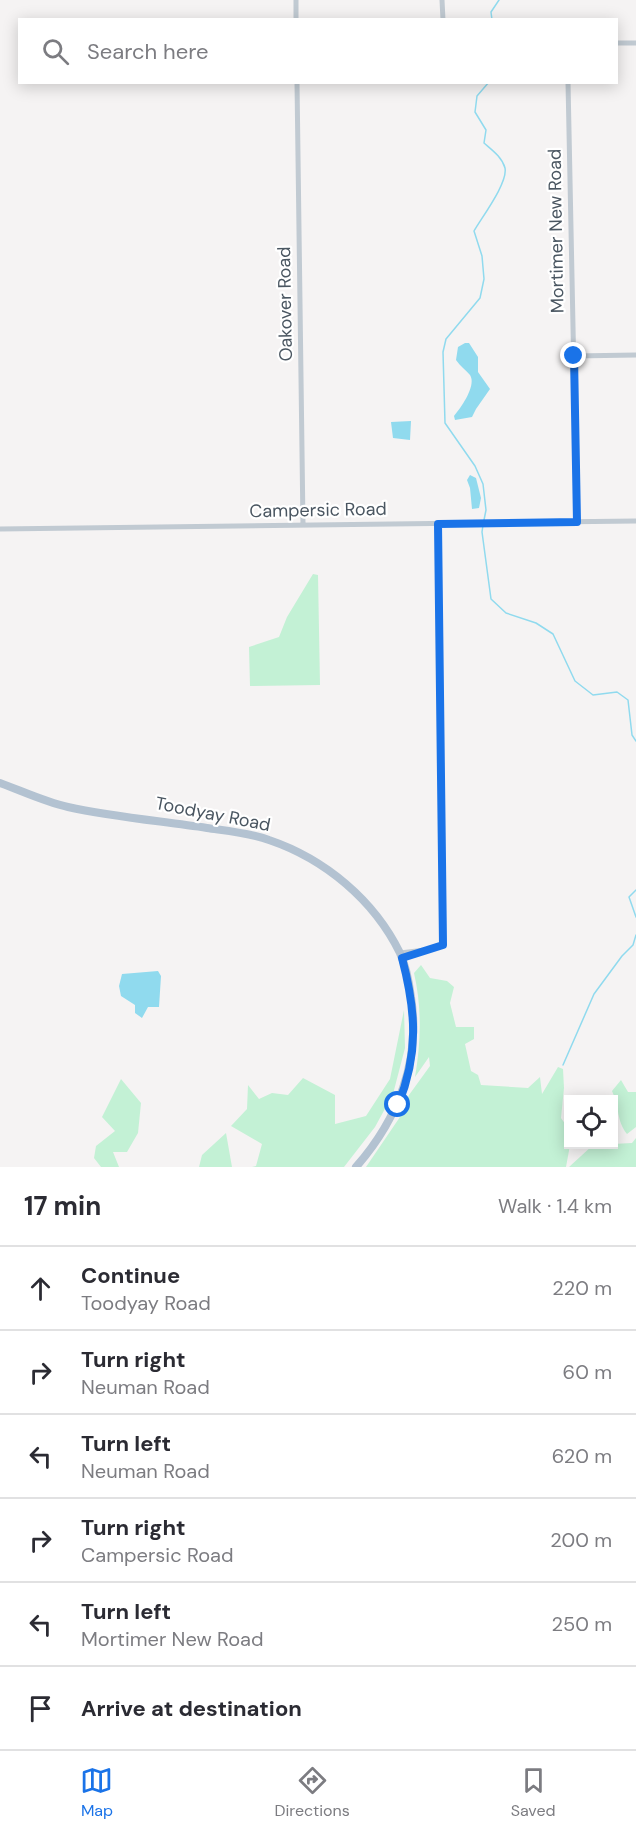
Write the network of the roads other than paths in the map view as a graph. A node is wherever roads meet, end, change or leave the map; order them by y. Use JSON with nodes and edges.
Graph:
{"nodes":[{"id":1,"x":296,"y":0,"type":"edge"},
{"id":2,"x":442,"y":0,"type":"edge"},
{"id":3,"x":296,"y":18,"type":"edge"},
{"id":4,"x":442,"y":18,"type":"edge"},
{"id":5,"x":618,"y":43,"type":"edge"},
{"id":6,"x":636,"y":43,"type":"edge"},
{"id":7,"x":297,"y":84,"type":"edge"},
{"id":8,"x":568,"y":84,"type":"edge"},
{"id":9,"x":636,"y":355,"type":"edge"},
{"id":10,"x":574,"y":356,"type":"junction"},
{"id":11,"x":636,"y":521,"type":"edge"},
{"id":12,"x":577,"y":522,"type":"junction"},
{"id":13,"x":438,"y":524,"type":"junction"},
{"id":14,"x":303,"y":525,"type":"junction"},
{"id":15,"x":0,"y":529,"type":"edge"},
{"id":16,"x":0,"y":783,"type":"edge"},
{"id":17,"x":401,"y":956,"type":"junction"},
{"id":18,"x":356,"y":1167,"type":"edge"}],
"edges":[{"from":1,"to":3,"type":"street"},
{"from":2,"to":4,"type":"street"},
{"from":5,"to":6,"type":"street"},
{"from":7,"to":14,"type":"street","name":"Oakover Road"},
{"from":8,"to":10,"type":"street","name":"Mortimer New Road"},
{"from":9,"to":10,"type":"street"},
{"from":10,"to":12,"type":"street","name":"Mortimer New Road"},
{"from":11,"to":12,"type":"street","name":"Campersic Road"},
{"from":12,"to":13,"type":"street","name":"Campersic Road"},
{"from":13,"to":14,"type":"street","name":"Campersic Road"},
{"from":13,"to":17,"type":"street"},
{"from":14,"to":15,"type":"street","name":"Campersic Road"},
{"from":16,"to":17,"type":"main road","name":"Toodyay Road"},
{"from":17,"to":18,"type":"main road","name":"Toodyay Road"}]}
